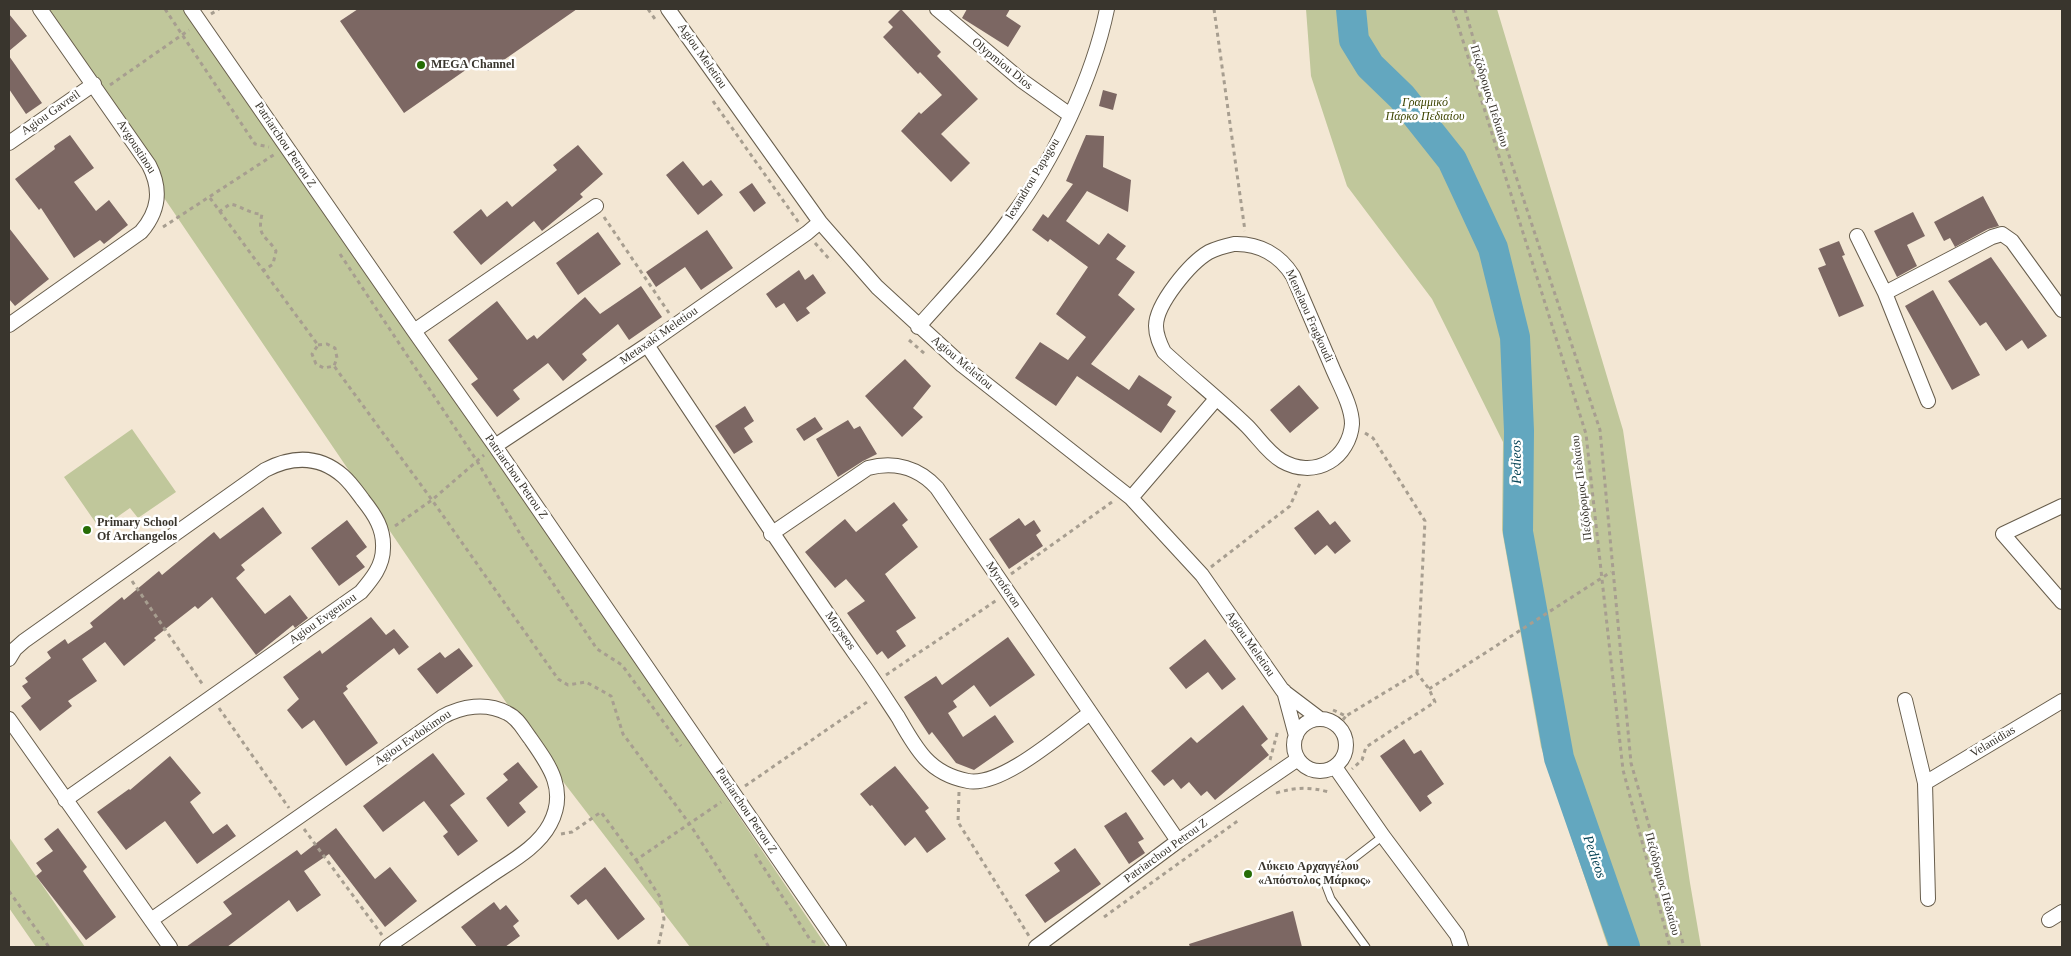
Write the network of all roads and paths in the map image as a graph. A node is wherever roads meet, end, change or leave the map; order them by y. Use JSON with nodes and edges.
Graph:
{"nodes":[{"id":1,"x":40,"y":9,"type":"edge"},
{"id":2,"x":165,"y":9,"type":"edge"},
{"id":3,"x":191,"y":9,"type":"edge"},
{"id":4,"x":219,"y":9,"type":"edge"},
{"id":5,"x":668,"y":9,"type":"edge"},
{"id":6,"x":937,"y":9,"type":"edge"},
{"id":7,"x":1107,"y":9,"type":"edge"},
{"id":8,"x":1214,"y":9,"type":"edge"},
{"id":9,"x":1453,"y":9,"type":"edge"},
{"id":10,"x":1465,"y":9,"type":"edge"},
{"id":11,"x":200,"y":22,"type":"junction"},
{"id":12,"x":183,"y":34,"type":"junction"},
{"id":13,"x":97,"y":88,"type":"junction"},
{"id":14,"x":1070,"y":115,"type":"junction"},
{"id":15,"x":9,"y":143,"type":"edge"},
{"id":16,"x":280,"y":150,"type":"junction"},
{"id":17,"x":279,"y":162,"type":"dead end"},
{"id":18,"x":210,"y":198,"type":"junction"},
{"id":19,"x":596,"y":206,"type":"joint"},
{"id":20,"x":219,"y":212,"type":"junction"},
{"id":21,"x":820,"y":222,"type":"junction"},
{"id":22,"x":141,"y":232,"type":"junction"},
{"id":23,"x":1857,"y":236,"type":"dead end"},
{"id":24,"x":1247,"y":244,"type":"junction"},
{"id":25,"x":336,"y":248,"type":"dead end"},
{"id":26,"x":263,"y":271,"type":"junction"},
{"id":27,"x":1885,"y":293,"type":"junction"},
{"id":28,"x":2062,"y":310,"type":"edge"},
{"id":29,"x":676,"y":324,"type":"junction"},
{"id":30,"x":9,"y":325,"type":"edge"},
{"id":31,"x":918,"y":327,"type":"junction"},
{"id":32,"x":414,"y":331,"type":"junction"},
{"id":33,"x":318,"y":345,"type":"junction"},
{"id":34,"x":647,"y":345,"type":"junction"},
{"id":35,"x":334,"y":366,"type":"junction"},
{"id":36,"x":1216,"y":399,"type":"junction"},
{"id":37,"x":1928,"y":401,"type":"dead end"},
{"id":38,"x":1352,"y":424,"type":"junction"},
{"id":39,"x":495,"y":446,"type":"junction"},
{"id":40,"x":477,"y":461,"type":"junction"},
{"id":41,"x":1306,"y":468,"type":"junction"},
{"id":42,"x":1127,"y":494,"type":"junction"},
{"id":43,"x":432,"y":500,"type":"junction"},
{"id":44,"x":2062,"y":506,"type":"edge"},
{"id":45,"x":382,"y":534,"type":"junction"},
{"id":46,"x":771,"y":534,"type":"junction"},
{"id":47,"x":124,"y":570,"type":"junction"},
{"id":48,"x":1612,"y":572,"type":"junction"},
{"id":49,"x":1202,"y":574,"type":"junction"},
{"id":50,"x":1601,"y":578,"type":"junction"},
{"id":51,"x":1004,"y":587,"type":"junction"},
{"id":52,"x":2062,"y":602,"type":"edge"},
{"id":53,"x":9,"y":660,"type":"edge"},
{"id":54,"x":1417,"y":673,"type":"junction"},
{"id":55,"x":879,"y":687,"type":"junction"},
{"id":56,"x":1429,"y":689,"type":"junction"},
{"id":57,"x":1283,"y":691,"type":"junction"},
{"id":58,"x":212,"y":697,"type":"junction"},
{"id":59,"x":1905,"y":700,"type":"dead end"},
{"id":60,"x":2062,"y":701,"type":"edge"},
{"id":61,"x":1308,"y":711,"type":"junction"},
{"id":62,"x":1090,"y":713,"type":"junction"},
{"id":63,"x":9,"y":719,"type":"edge"},
{"id":64,"x":1320,"y":719,"type":"junction"},
{"id":65,"x":1342,"y":721,"type":"junction"},
{"id":66,"x":1296,"y":736,"type":"junction"},
{"id":67,"x":686,"y":754,"type":"dead end"},
{"id":68,"x":1298,"y":759,"type":"junction"},
{"id":69,"x":1338,"y":772,"type":"junction"},
{"id":70,"x":960,"y":779,"type":"junction"},
{"id":71,"x":1925,"y":783,"type":"junction"},
{"id":72,"x":1329,"y":792,"type":"dead end"},
{"id":73,"x":715,"y":794,"type":"dead end"},
{"id":74,"x":734,"y":794,"type":"junction"},
{"id":75,"x":1275,"y":794,"type":"dead end"},
{"id":76,"x":65,"y":800,"type":"junction"},
{"id":77,"x":721,"y":802,"type":"junction"},
{"id":78,"x":727,"y":810,"type":"dead end"},
{"id":79,"x":1246,"y":815,"type":"dead end"},
{"id":80,"x":297,"y":818,"type":"junction"},
{"id":81,"x":689,"y":823,"type":"junction"},
{"id":82,"x":541,"y":836,"type":"junction"},
{"id":83,"x":1383,"y":836,"type":"junction"},
{"id":84,"x":1178,"y":841,"type":"junction"},
{"id":85,"x":753,"y":851,"type":"dead end"},
{"id":86,"x":636,"y":860,"type":"junction"},
{"id":87,"x":9,"y":891,"type":"edge"},
{"id":88,"x":1928,"y":899,"type":"dead end"},
{"id":89,"x":2062,"y":912,"type":"edge"},
{"id":90,"x":1102,"y":919,"type":"dead end"},
{"id":91,"x":151,"y":920,"type":"junction"},
{"id":92,"x":2049,"y":920,"type":"dead end"},
{"id":93,"x":820,"y":943,"type":"dead end"},
{"id":94,"x":1034,"y":944,"type":"edge"},
{"id":95,"x":388,"y":946,"type":"edge"},
{"id":96,"x":49,"y":947,"type":"edge"},
{"id":97,"x":170,"y":947,"type":"edge"},
{"id":98,"x":658,"y":947,"type":"edge"},
{"id":99,"x":769,"y":947,"type":"edge"},
{"id":100,"x":839,"y":947,"type":"edge"},
{"id":101,"x":1366,"y":947,"type":"edge"},
{"id":102,"x":1461,"y":947,"type":"edge"},
{"id":103,"x":1670,"y":947,"type":"edge"},
{"id":104,"x":1684,"y":947,"type":"edge"}],
"edges":[{"from":1,"to":13,"type":"street","name":"Avgoustinou"},
{"from":2,"to":12,"type":"path"},
{"from":3,"to":11,"type":"street","name":"Patriarchou Petrou Z"},
{"from":4,"to":11,"type":"path"},
{"from":5,"to":21,"type":"street","name":"Agiou Meletiou"},
{"from":6,"to":14,"type":"street","name":"Olypmiou Dios"},
{"from":7,"to":14,"type":"street","name":"lexandrou Papagou"},
{"from":8,"to":24,"type":"path"},
{"from":9,"to":50,"type":"path","name":"Πεζόδρομος Πεδιαίου"},
{"from":10,"to":48,"type":"path"},
{"from":11,"to":12,"type":"path"},
{"from":11,"to":16,"type":"street","name":"Patriarchou Petrou Z"},
{"from":12,"to":13,"type":"path"},
{"from":12,"to":16,"type":"path"},
{"from":13,"to":15,"type":"street","name":"Agiou Gavreil"},
{"from":13,"to":22,"type":"street","name":"Avgoustinou"},
{"from":14,"to":31,"type":"street","name":"lexandrou Papagou"},
{"from":16,"to":17,"type":"path"},
{"from":16,"to":18,"type":"path"},
{"from":16,"to":32,"type":"street","name":"Patriarchou Petrou Z"},
{"from":18,"to":20,"type":"path"},
{"from":18,"to":22,"type":"path"},
{"from":19,"to":29,"type":"path"},
{"from":19,"to":32,"type":"street"},
{"from":20,"to":26,"type":"path"},
{"from":20,"to":26,"type":"path"},
{"from":21,"to":29,"type":"street","name":"Metaxaki Meletiou"},
{"from":21,"to":31,"type":"street","name":"Agiou Meletiou"},
{"from":22,"to":30,"type":"street","name":"Avgoustinou"},
{"from":23,"to":27,"type":"street"},
{"from":24,"to":36,"type":"street","name":"Menelaou Fragkoudi"},
{"from":24,"to":38,"type":"street","name":"Menelaou Fragkoudi"},
{"from":25,"to":40,"type":"path"},
{"from":26,"to":33,"type":"path"},
{"from":27,"to":28,"type":"street"},
{"from":27,"to":37,"type":"street"},
{"from":29,"to":34,"type":"street","name":"Metaxaki Meletiou"},
{"from":31,"to":42,"type":"street","name":"Agiou Meletiou"},
{"from":32,"to":39,"type":"street","name":"Patriarchou Petrou Z"},
{"from":33,"to":35,"type":"path"},
{"from":33,"to":35,"type":"path"},
{"from":34,"to":39,"type":"street","name":"Metaxaki Meletiou"},
{"from":34,"to":46,"type":"street","name":"Moyseos"},
{"from":35,"to":43,"type":"path"},
{"from":36,"to":41,"type":"street","name":"Menelaou Fragkoudi"},
{"from":36,"to":42,"type":"street"},
{"from":38,"to":41,"type":"street"},
{"from":38,"to":54,"type":"path"},
{"from":39,"to":40,"type":"path"},
{"from":39,"to":74,"type":"street","name":"Patriarchou Petrou Z"},
{"from":40,"to":43,"type":"path"},
{"from":40,"to":67,"type":"path"},
{"from":41,"to":49,"type":"path"},
{"from":42,"to":49,"type":"street","name":"Agiou Meletiou"},
{"from":42,"to":51,"type":"path"},
{"from":43,"to":45,"type":"path"},
{"from":43,"to":81,"type":"path"},
{"from":44,"to":52,"type":"street"},
{"from":45,"to":47,"type":"street","name":"Agiou Evgeniou"},
{"from":45,"to":58,"type":"street","name":"Agiou Evgeniou"},
{"from":46,"to":51,"type":"street","name":"Myroforon"},
{"from":46,"to":55,"type":"street","name":"Moyseos"},
{"from":47,"to":53,"type":"street","name":"Agiou Evgeniou"},
{"from":47,"to":58,"type":"path"},
{"from":48,"to":50,"type":"path"},
{"from":48,"to":104,"type":"path"},
{"from":49,"to":57,"type":"street","name":"Agiou Meletiou"},
{"from":50,"to":56,"type":"path"},
{"from":50,"to":103,"type":"path","name":"Πεζόδρομος Πεδιαίου"},
{"from":51,"to":55,"type":"path"},
{"from":51,"to":62,"type":"street","name":"Myroforon"},
{"from":54,"to":56,"type":"path"},
{"from":54,"to":65,"type":"path"},
{"from":55,"to":70,"type":"street","name":"Moyseos"},
{"from":55,"to":74,"type":"path"},
{"from":56,"to":69,"type":"path"},
{"from":57,"to":61,"type":"street","name":"Agiou Meletiou"},
{"from":57,"to":66,"type":"street","name":"Agiou Meletiou"},
{"from":58,"to":76,"type":"street","name":"Agiou Evgeniou"},
{"from":58,"to":80,"type":"path"},
{"from":59,"to":71,"type":"street"},
{"from":60,"to":71,"type":"street","name":"Velanidias"},
{"from":61,"to":64,"type":"street","name":"Agiou Meletiou"},
{"from":61,"to":65,"type":"path"},
{"from":62,"to":70,"type":"street","name":"Moyseos"},
{"from":62,"to":84,"type":"street","name":"Myroforon"},
{"from":63,"to":76,"type":"street"},
{"from":64,"to":65,"type":"street"},
{"from":64,"to":66,"type":"street"},
{"from":65,"to":69,"type":"street"},
{"from":66,"to":68,"type":"street"},
{"from":68,"to":69,"type":"street"},
{"from":68,"to":84,"type":"street","name":"Patriarchou Petrou Z"},
{"from":69,"to":83,"type":"street"},
{"from":70,"to":94,"type":"path"},
{"from":71,"to":88,"type":"street"},
{"from":72,"to":75,"type":"path"},
{"from":73,"to":77,"type":"path"},
{"from":74,"to":77,"type":"path"},
{"from":74,"to":100,"type":"street","name":"Patriarchou Petrou Z"},
{"from":76,"to":91,"type":"street"},
{"from":77,"to":78,"type":"path"},
{"from":77,"to":81,"type":"path"},
{"from":79,"to":90,"type":"path"},
{"from":80,"to":82,"type":"street","name":"Agiou Evdokimou"},
{"from":80,"to":91,"type":"street","name":"Agiou Evdokimou"},
{"from":80,"to":95,"type":"path"},
{"from":81,"to":86,"type":"path"},
{"from":81,"to":99,"type":"path"},
{"from":82,"to":86,"type":"path"},
{"from":82,"to":95,"type":"street","name":"Agiou Evdokimou"},
{"from":83,"to":101,"type":"lane"},
{"from":83,"to":102,"type":"street"},
{"from":84,"to":94,"type":"street","name":"Patriarchou Petrou Z"},
{"from":85,"to":93,"type":"path"},
{"from":86,"to":98,"type":"path"},
{"from":87,"to":96,"type":"path"},
{"from":89,"to":92,"type":"street"},
{"from":91,"to":97,"type":"street"}]}
